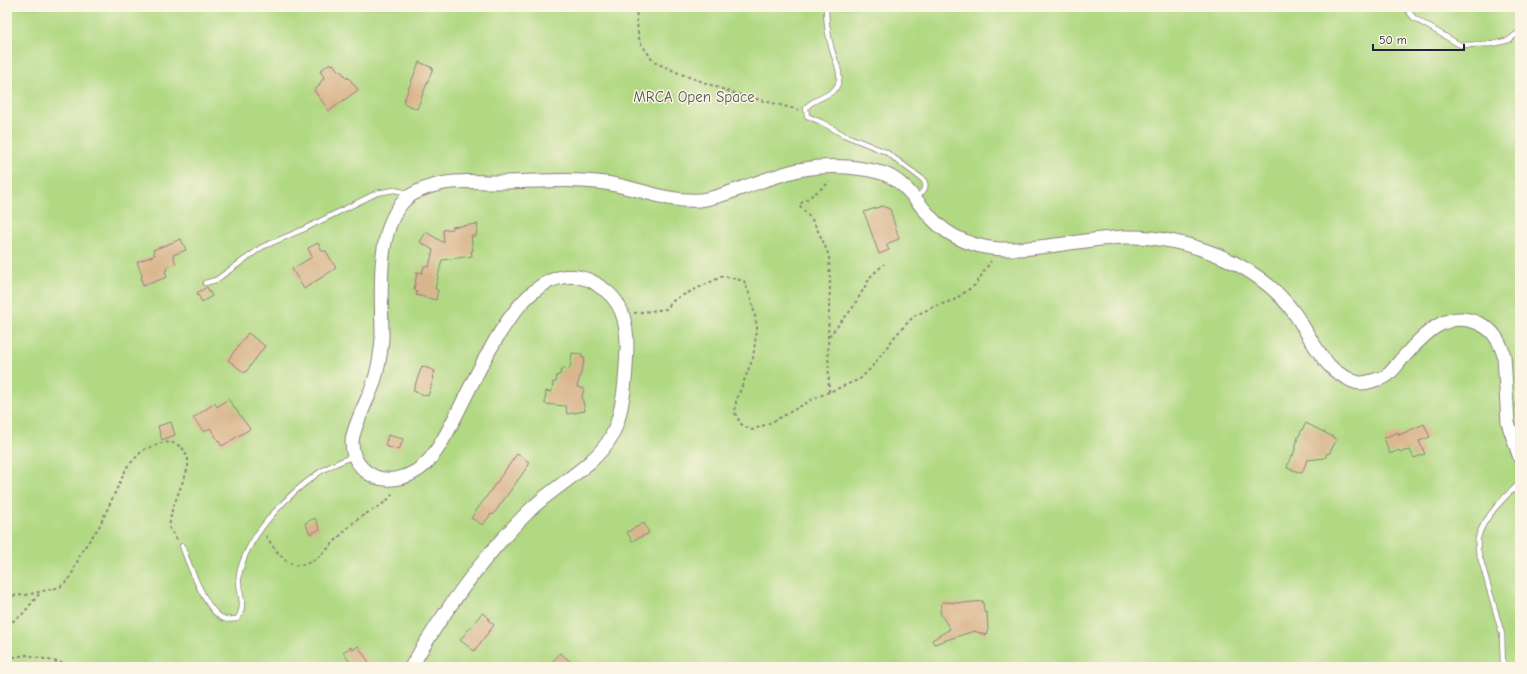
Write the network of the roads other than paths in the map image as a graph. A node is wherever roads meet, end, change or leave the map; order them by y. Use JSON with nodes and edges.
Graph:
{"nodes":[{"id":1,"x":826,"y":7,"type":"edge"},
{"id":2,"x":1405,"y":7,"type":"edge"},
{"id":3,"x":1520,"y":31,"type":"edge"},
{"id":4,"x":413,"y":194,"type":"junction"},
{"id":5,"x":916,"y":199,"type":"junction"},
{"id":6,"x":205,"y":283,"type":"dead end"},
{"id":7,"x":353,"y":456,"type":"junction"},
{"id":8,"x":1520,"y":458,"type":"edge"},
{"id":9,"x":1520,"y":483,"type":"edge"},
{"id":10,"x":182,"y":546,"type":"road end"},
{"id":11,"x":411,"y":667,"type":"edge"},
{"id":12,"x":1503,"y":667,"type":"edge"}],
"edges":[{"from":1,"to":5,"type":"lane"},
{"from":2,"to":3,"type":"lane"},
{"from":4,"to":5,"type":"main road"},
{"from":4,"to":6,"type":"lane"},
{"from":4,"to":7,"type":"main road"},
{"from":5,"to":8,"type":"main road"},
{"from":7,"to":10,"type":"lane"},
{"from":7,"to":11,"type":"main road"},
{"from":9,"to":12,"type":"lane"}]}
